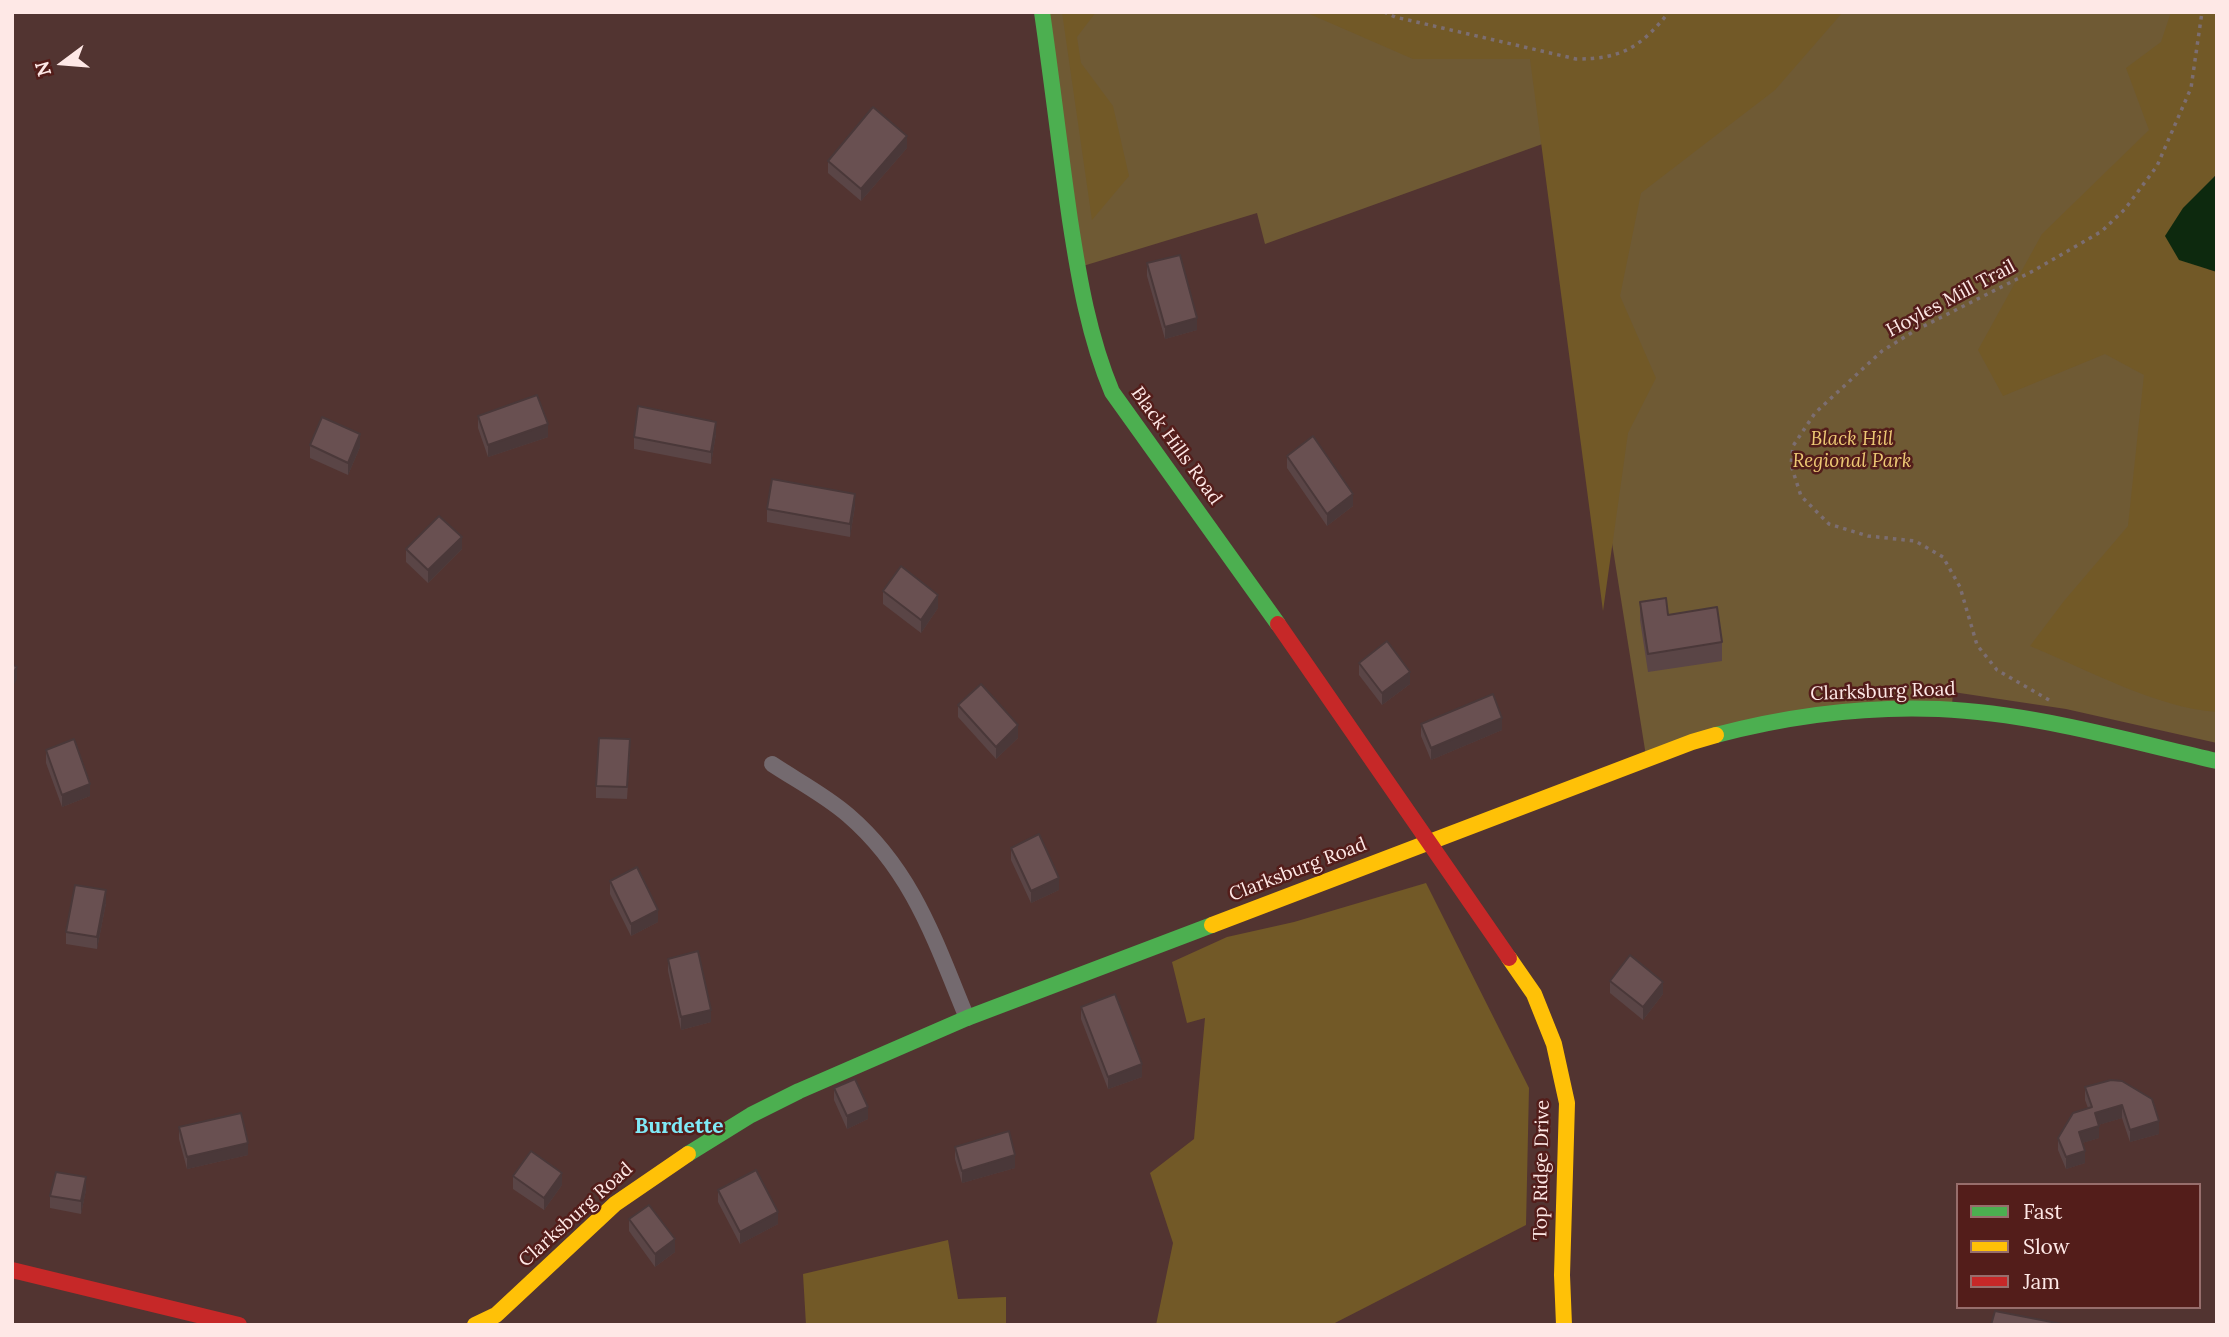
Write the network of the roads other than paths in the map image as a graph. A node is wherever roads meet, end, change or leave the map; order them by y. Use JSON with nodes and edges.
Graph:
{"nodes":[{"id":1,"x":1042,"y":12,"type":"edge"},
{"id":2,"x":2217,"y":761,"type":"edge"},
{"id":3,"x":772,"y":764,"type":"dead end"},
{"id":4,"x":1429,"y":842,"type":"junction"},
{"id":5,"x":967,"y":1018,"type":"junction"},
{"id":6,"x":12,"y":1270,"type":"edge"},
{"id":7,"x":239,"y":1325,"type":"edge"},
{"id":8,"x":475,"y":1325,"type":"edge"},
{"id":9,"x":1564,"y":1325,"type":"edge"}],
"edges":[{"from":1,"to":4,"type":"main road","name":"Black Hills Road"},
{"from":2,"to":4,"type":"main road","name":"Clarksburg Road"},
{"from":3,"to":5,"type":"street"},
{"from":4,"to":5,"type":"main road","name":"Clarksburg Road"},
{"from":4,"to":9,"type":"main road","name":"Top Ridge Drive"},
{"from":5,"to":8,"type":"main road","name":"Clarksburg Road"},
{"from":6,"to":7,"type":"main road"}]}
